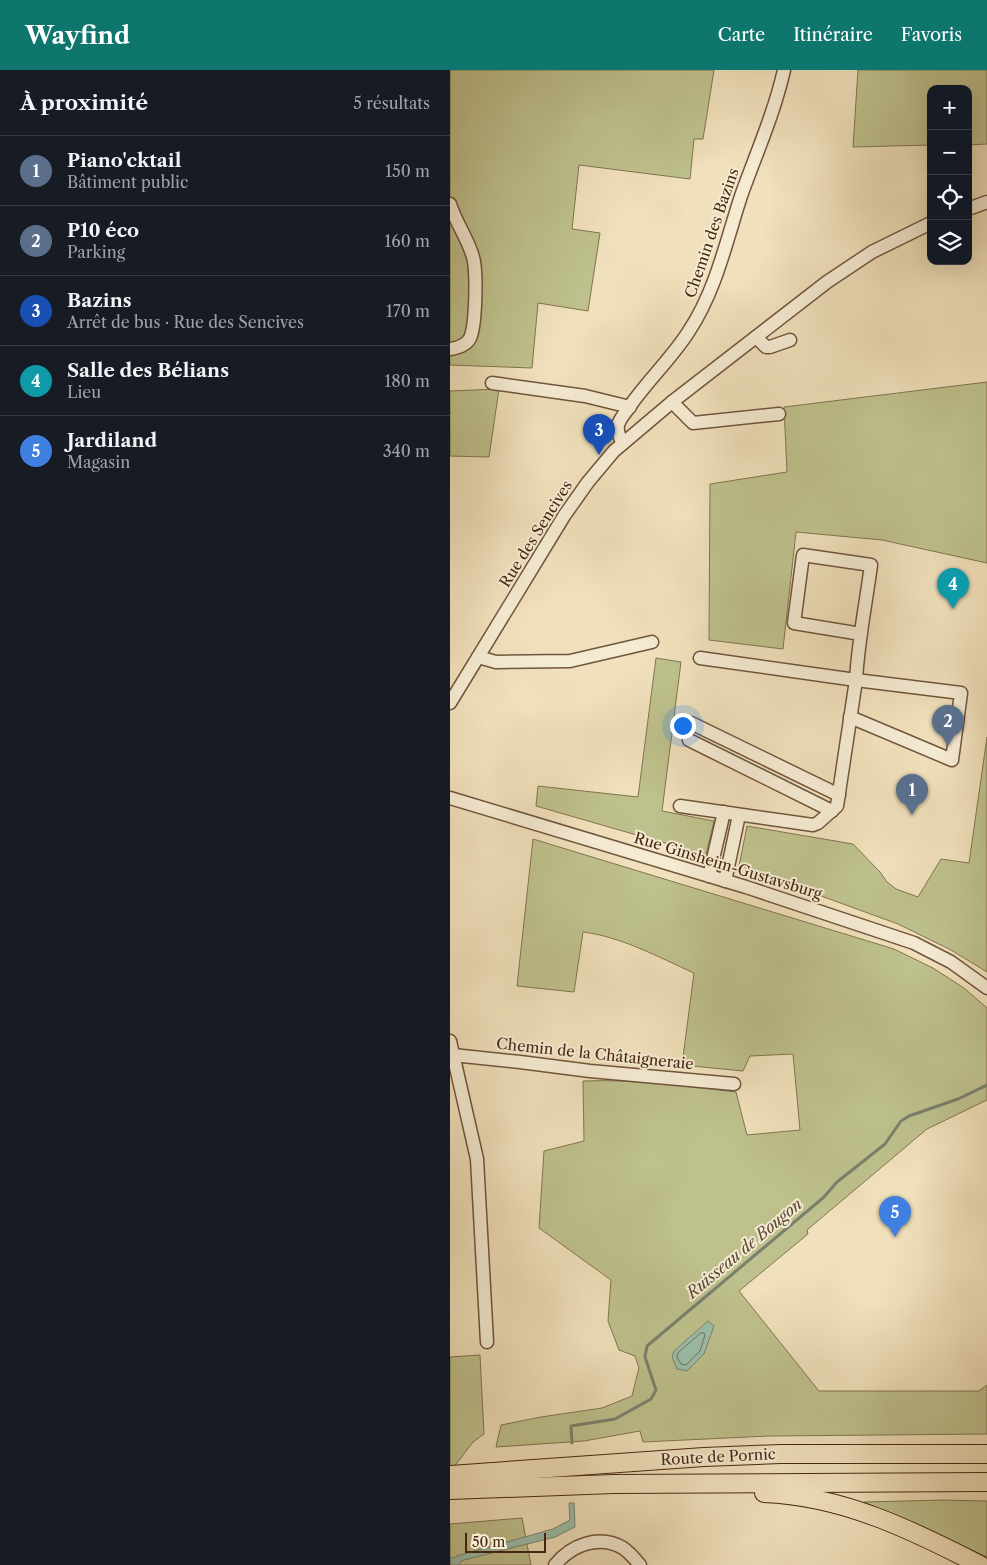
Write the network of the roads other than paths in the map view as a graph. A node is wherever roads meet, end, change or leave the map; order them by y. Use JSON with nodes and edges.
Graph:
{"nodes":[{"id":1,"x":784,"y":70,"type":"edge"},
{"id":2,"x":987,"y":202,"type":"edge"},
{"id":3,"x":450,"y":204,"type":"edge"},
{"id":4,"x":972,"y":208,"type":"edge"},
{"id":5,"x":927,"y":225,"type":"edge"},
{"id":6,"x":756,"y":337,"type":"junction"},
{"id":7,"x":790,"y":340,"type":"dead end"},
{"id":8,"x":450,"y":349,"type":"edge"},
{"id":9,"x":492,"y":383,"type":"dead end"},
{"id":10,"x":672,"y":402,"type":"junction"},
{"id":11,"x":630,"y":407,"type":"junction"},
{"id":12,"x":779,"y":414,"type":"dead end"},
{"id":13,"x":623,"y":443,"type":"junction"},
{"id":14,"x":861,"y":634,"type":"junction"},
{"id":15,"x":652,"y":642,"type":"dead end"},
{"id":16,"x":478,"y":657,"type":"junction"},
{"id":17,"x":700,"y":658,"type":"dead end"},
{"id":18,"x":856,"y":680,"type":"junction"},
{"id":19,"x":450,"y":703,"type":"edge"},
{"id":20,"x":850,"y":717,"type":"junction"},
{"id":21,"x":691,"y":723,"type":"dead end"},
{"id":22,"x":689,"y":740,"type":"dead end"},
{"id":23,"x":838,"y":796,"type":"junction"},
{"id":24,"x":450,"y":798,"type":"edge"},
{"id":25,"x":680,"y":806,"type":"dead end"},
{"id":26,"x":832,"y":811,"type":"junction"},
{"id":27,"x":724,"y":812,"type":"junction"},
{"id":28,"x":740,"y":814,"type":"junction"},
{"id":29,"x":709,"y":876,"type":"junction"},
{"id":30,"x":726,"y":881,"type":"junction"},
{"id":31,"x":987,"y":988,"type":"edge"},
{"id":32,"x":450,"y":1041,"type":"edge"},
{"id":33,"x":453,"y":1061,"type":"edge"},
{"id":34,"x":734,"y":1084,"type":"dead end"},
{"id":35,"x":487,"y":1342,"type":"dead end"},
{"id":36,"x":987,"y":1454,"type":"edge"},
{"id":37,"x":450,"y":1466,"type":"edge"},
{"id":38,"x":505,"y":1472,"type":"junction"},
{"id":39,"x":450,"y":1475,"type":"edge"},
{"id":40,"x":987,"y":1482,"type":"edge"},
{"id":41,"x":711,"y":1484,"type":"junction"},
{"id":42,"x":450,"y":1490,"type":"edge"},
{"id":43,"x":555,"y":1565,"type":"edge"},
{"id":44,"x":640,"y":1565,"type":"edge"},
{"id":45,"x":980,"y":1565,"type":"edge"}],
"edges":[{"from":1,"to":11,"type":"street","name":"Chemin des Bazins"},
{"from":2,"to":4,"type":"street"},
{"from":3,"to":8,"type":"street"},
{"from":5,"to":6,"type":"street","name":"Rue des Sencives"},
{"from":6,"to":7,"type":"street"},
{"from":6,"to":10,"type":"street","name":"Rue des Sencives"},
{"from":9,"to":11,"type":"street"},
{"from":10,"to":12,"type":"street"},
{"from":10,"to":13,"type":"street","name":"Rue des Sencives"},
{"from":11,"to":13,"type":"street","name":"Chemin des Bazins"},
{"from":13,"to":16,"type":"street","name":"Rue des Sencives"},
{"from":14,"to":14,"type":"street"},
{"from":14,"to":18,"type":"street"},
{"from":15,"to":16,"type":"street"},
{"from":16,"to":19,"type":"street","name":"Rue des Sencives"},
{"from":17,"to":18,"type":"street"},
{"from":18,"to":20,"type":"street"},
{"from":18,"to":20,"type":"street"},
{"from":20,"to":23,"type":"street"},
{"from":21,"to":23,"type":"street"},
{"from":22,"to":26,"type":"street"},
{"from":23,"to":26,"type":"street"},
{"from":24,"to":29,"type":"street","name":"Rue Ginsheim-Gustavsburg"},
{"from":25,"to":27,"type":"street"},
{"from":26,"to":28,"type":"street"},
{"from":27,"to":28,"type":"street"},
{"from":27,"to":29,"type":"street"},
{"from":28,"to":30,"type":"street"},
{"from":29,"to":30,"type":"street","name":"Rue Ginsheim-Gustavsburg"},
{"from":30,"to":31,"type":"street","name":"Rue Ginsheim-Gustavsburg"},
{"from":32,"to":33,"type":"street"},
{"from":33,"to":34,"type":"street","name":"Chemin de la Châtaigneraie"},
{"from":33,"to":35,"type":"street"},
{"from":36,"to":38,"type":"highway","name":"Route de Pornic"},
{"from":37,"to":38,"type":"highway"},
{"from":38,"to":39,"type":"highway","name":"Route de Pornic"},
{"from":40,"to":41,"type":"highway","name":"Route de Pornic"},
{"from":41,"to":42,"type":"highway","name":"Route de Pornic"},
{"from":41,"to":45,"type":"highway"},
{"from":43,"to":44,"type":"street"}]}
